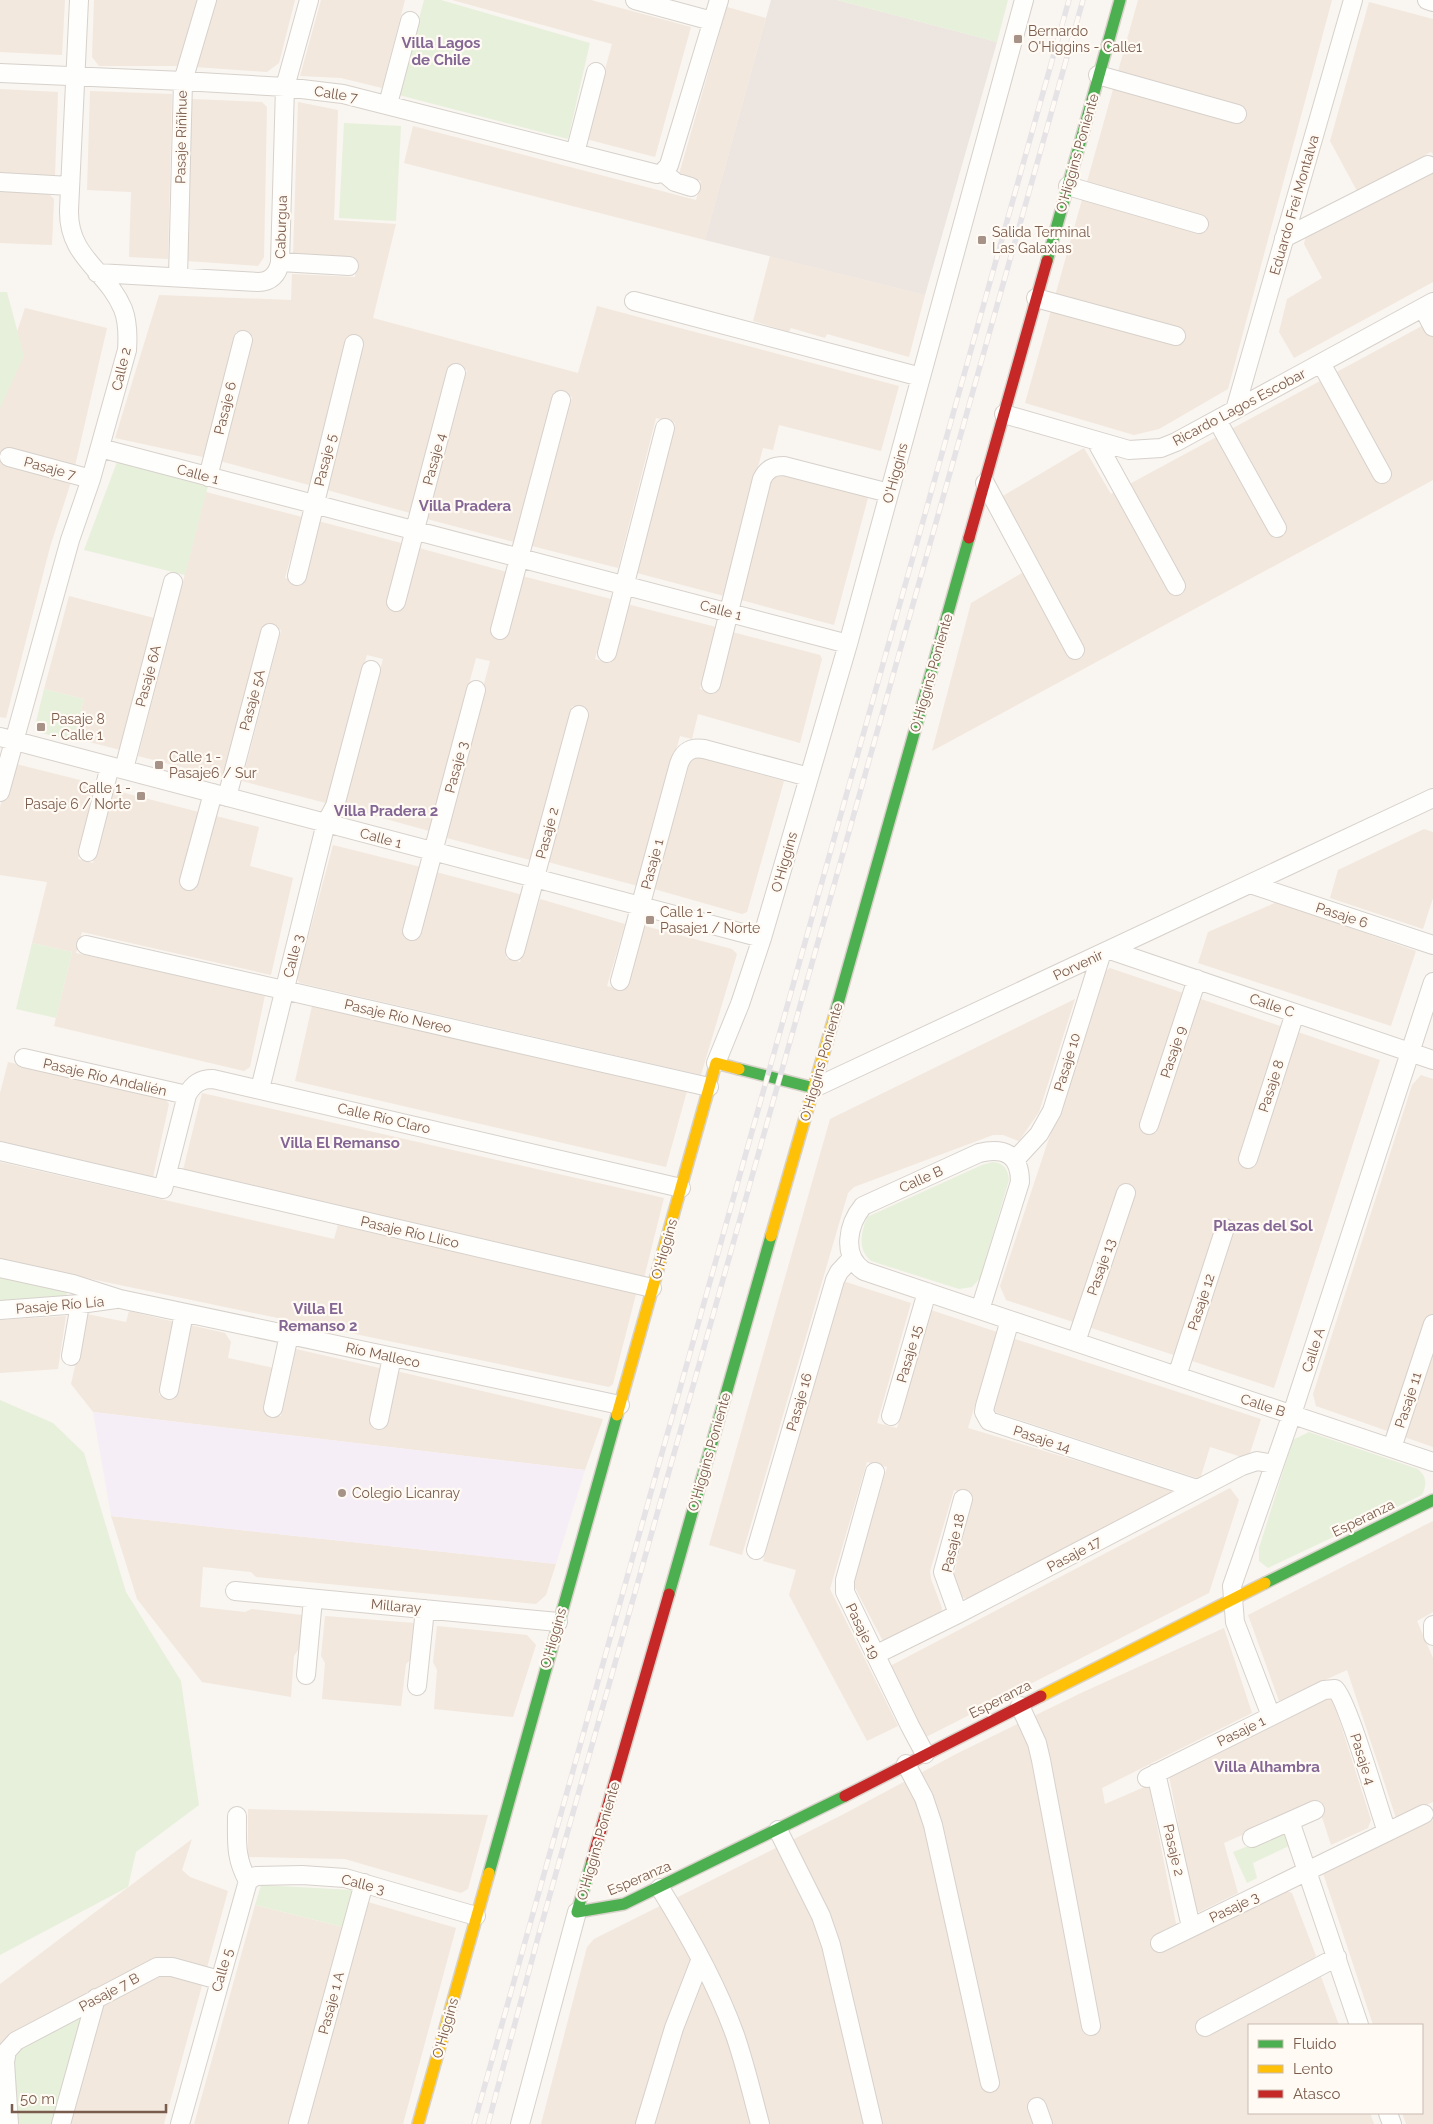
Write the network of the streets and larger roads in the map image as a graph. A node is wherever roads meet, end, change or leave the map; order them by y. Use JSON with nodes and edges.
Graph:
{"nodes":[{"id":1,"x":79,"y":0,"type":"edge"},
{"id":2,"x":207,"y":0,"type":"edge"},
{"id":3,"x":309,"y":0,"type":"edge"},
{"id":4,"x":635,"y":0,"type":"edge"},
{"id":5,"x":719,"y":0,"type":"edge"},
{"id":6,"x":1024,"y":0,"type":"edge"},
{"id":7,"x":1120,"y":0,"type":"edge"},
{"id":8,"x":1352,"y":0,"type":"edge"},
{"id":9,"x":1428,"y":0,"type":"edge"},
{"id":10,"x":1433,"y":2,"type":"edge"},
{"id":11,"x":410,"y":21,"type":"dead end"},
{"id":12,"x":712,"y":21,"type":"junction"},
{"id":13,"x":596,"y":72,"type":"dead end"},
{"id":14,"x":0,"y":73,"type":"edge"},
{"id":15,"x":1098,"y":75,"type":"junction"},
{"id":16,"x":76,"y":76,"type":"junction"},
{"id":17,"x":183,"y":81,"type":"junction"},
{"id":18,"x":285,"y":87,"type":"junction"},
{"id":19,"x":388,"y":104,"type":"junction"},
{"id":20,"x":1237,"y":114,"type":"dead end"},
{"id":21,"x":575,"y":153,"type":"junction"},
{"id":22,"x":1428,"y":165,"type":"dead end"},
{"id":23,"x":663,"y":172,"type":"junction"},
{"id":24,"x":0,"y":182,"type":"edge"},
{"id":25,"x":70,"y":186,"type":"junction"},
{"id":26,"x":1068,"y":186,"type":"junction"},
{"id":27,"x":691,"y":187,"type":"dead end"},
{"id":28,"x":1199,"y":224,"type":"dead end"},
{"id":29,"x":1284,"y":238,"type":"junction"},
{"id":30,"x":280,"y":262,"type":"junction"},
{"id":31,"x":349,"y":266,"type":"dead end"},
{"id":32,"x":97,"y":273,"type":"junction"},
{"id":33,"x":178,"y":278,"type":"junction"},
{"id":34,"x":1036,"y":298,"type":"junction"},
{"id":35,"x":634,"y":301,"type":"dead end"},
{"id":36,"x":1428,"y":305,"type":"edge"},
{"id":37,"x":1433,"y":327,"type":"edge"},
{"id":38,"x":1176,"y":336,"type":"dead end"},
{"id":39,"x":243,"y":340,"type":"dead end"},
{"id":40,"x":354,"y":344,"type":"dead end"},
{"id":41,"x":1321,"y":364,"type":"junction"},
{"id":42,"x":456,"y":373,"type":"dead end"},
{"id":43,"x":921,"y":377,"type":"junction"},
{"id":44,"x":561,"y":400,"type":"dead end"},
{"id":45,"x":1235,"y":410,"type":"junction"},
{"id":46,"x":1004,"y":414,"type":"junction"},
{"id":47,"x":1217,"y":420,"type":"junction"},
{"id":48,"x":664,"y":428,"type":"dead end"},
{"id":49,"x":1096,"y":441,"type":"junction"},
{"id":50,"x":100,"y":448,"type":"junction"},
{"id":51,"x":9,"y":457,"type":"dead end"},
{"id":52,"x":1382,"y":474,"type":"dead end"},
{"id":53,"x":208,"y":476,"type":"junction"},
{"id":54,"x":91,"y":479,"type":"junction"},
{"id":55,"x":985,"y":483,"type":"junction"},
{"id":56,"x":889,"y":493,"type":"junction"},
{"id":57,"x":314,"y":505,"type":"junction"},
{"id":58,"x":1277,"y":528,"type":"dead end"},
{"id":59,"x":415,"y":531,"type":"junction"},
{"id":60,"x":519,"y":558,"type":"junction"},
{"id":61,"x":297,"y":576,"type":"dead end"},
{"id":62,"x":173,"y":582,"type":"dead end"},
{"id":63,"x":624,"y":585,"type":"junction"},
{"id":64,"x":1176,"y":586,"type":"dead end"},
{"id":65,"x":396,"y":602,"type":"dead end"},
{"id":66,"x":729,"y":612,"type":"junction"},
{"id":67,"x":500,"y":630,"type":"dead end"},
{"id":68,"x":270,"y":633,"type":"dead end"},
{"id":69,"x":848,"y":644,"type":"junction"},
{"id":70,"x":1075,"y":650,"type":"dead end"},
{"id":71,"x":607,"y":653,"type":"dead end"},
{"id":72,"x":371,"y":670,"type":"dead end"},
{"id":73,"x":711,"y":684,"type":"dead end"},
{"id":74,"x":476,"y":690,"type":"dead end"},
{"id":75,"x":579,"y":715,"type":"dead end"},
{"id":76,"x":7,"y":739,"type":"edge"},
{"id":77,"x":117,"y":768,"type":"junction"},
{"id":78,"x":809,"y":777,"type":"junction"},
{"id":79,"x":0,"y":792,"type":"edge"},
{"id":80,"x":220,"y":795,"type":"junction"},
{"id":81,"x":1433,"y":798,"type":"edge"},
{"id":82,"x":326,"y":823,"type":"junction"},
{"id":83,"x":433,"y":851,"type":"junction"},
{"id":84,"x":88,"y":852,"type":"dead end"},
{"id":85,"x":535,"y":878,"type":"junction"},
{"id":86,"x":189,"y":881,"type":"dead end"},
{"id":87,"x":1250,"y":884,"type":"junction"},
{"id":88,"x":640,"y":906,"type":"junction"},
{"id":89,"x":412,"y":932,"type":"dead end"},
{"id":90,"x":762,"y":938,"type":"junction"},
{"id":91,"x":86,"y":945,"type":"dead end"},
{"id":92,"x":1433,"y":945,"type":"edge"},
{"id":93,"x":515,"y":951,"type":"dead end"},
{"id":94,"x":1105,"y":952,"type":"junction"},
{"id":95,"x":1197,"y":979,"type":"junction"},
{"id":96,"x":620,"y":981,"type":"dead end"},
{"id":97,"x":1433,"y":982,"type":"edge"},
{"id":98,"x":284,"y":990,"type":"junction"},
{"id":99,"x":1295,"y":1013,"type":"junction"},
{"id":100,"x":1410,"y":1052,"type":"junction"},
{"id":101,"x":24,"y":1058,"type":"dead end"},
{"id":102,"x":1433,"y":1060,"type":"edge"},
{"id":103,"x":716,"y":1063,"type":"junction"},
{"id":104,"x":709,"y":1087,"type":"junction"},
{"id":105,"x":814,"y":1088,"type":"junction"},
{"id":106,"x":260,"y":1089,"type":"junction"},
{"id":107,"x":187,"y":1095,"type":"junction"},
{"id":108,"x":1149,"y":1125,"type":"dead end"},
{"id":109,"x":0,"y":1151,"type":"edge"},
{"id":110,"x":1248,"y":1159,"type":"dead end"},
{"id":111,"x":1015,"y":1160,"type":"junction"},
{"id":112,"x":165,"y":1182,"type":"junction"},
{"id":113,"x":681,"y":1188,"type":"junction"},
{"id":114,"x":1126,"y":1193,"type":"dead end"},
{"id":115,"x":1225,"y":1228,"type":"dead end"},
{"id":116,"x":852,"y":1259,"type":"junction"},
{"id":117,"x":0,"y":1268,"type":"edge"},
{"id":118,"x":652,"y":1288,"type":"junction"},
{"id":119,"x":927,"y":1292,"type":"junction"},
{"id":120,"x":120,"y":1299,"type":"junction"},
{"id":121,"x":80,"y":1304,"type":"junction"},
{"id":122,"x":0,"y":1310,"type":"edge"},
{"id":123,"x":980,"y":1310,"type":"junction"},
{"id":124,"x":184,"y":1313,"type":"junction"},
{"id":125,"x":1010,"y":1320,"type":"junction"},
{"id":126,"x":1433,"y":1324,"type":"edge"},
{"id":127,"x":289,"y":1335,"type":"junction"},
{"id":128,"x":1076,"y":1342,"type":"junction"},
{"id":129,"x":71,"y":1356,"type":"dead end"},
{"id":130,"x":392,"y":1357,"type":"junction"},
{"id":131,"x":1177,"y":1376,"type":"junction"},
{"id":132,"x":169,"y":1390,"type":"dead end"},
{"id":133,"x":620,"y":1405,"type":"junction"},
{"id":134,"x":273,"y":1408,"type":"dead end"},
{"id":135,"x":1292,"y":1414,"type":"junction"},
{"id":136,"x":891,"y":1416,"type":"dead end"},
{"id":137,"x":379,"y":1420,"type":"dead end"},
{"id":138,"x":1392,"y":1448,"type":"junction"},
{"id":139,"x":1433,"y":1462,"type":"edge"},
{"id":140,"x":1274,"y":1464,"type":"junction"},
{"id":141,"x":875,"y":1472,"type":"dead end"},
{"id":142,"x":1197,"y":1490,"type":"junction"},
{"id":143,"x":963,"y":1499,"type":"dead end"},
{"id":144,"x":1433,"y":1500,"type":"edge"},
{"id":145,"x":756,"y":1550,"type":"dead end"},
{"id":146,"x":235,"y":1591,"type":"dead end"},
{"id":147,"x":313,"y":1599,"type":"junction"},
{"id":148,"x":1232,"y":1599,"type":"junction"},
{"id":149,"x":425,"y":1609,"type":"junction"},
{"id":150,"x":958,"y":1614,"type":"junction"},
{"id":151,"x":558,"y":1622,"type":"junction"},
{"id":152,"x":875,"y":1655,"type":"junction"},
{"id":153,"x":306,"y":1676,"type":"dead end"},
{"id":154,"x":417,"y":1686,"type":"dead end"},
{"id":155,"x":1335,"y":1689,"type":"joint"},
{"id":156,"x":1020,"y":1706,"type":"junction"},
{"id":157,"x":1270,"y":1716,"type":"junction"},
{"id":158,"x":925,"y":1754,"type":"junction"},
{"id":159,"x":906,"y":1764,"type":"junction"},
{"id":160,"x":1152,"y":1775,"type":"joint"},
{"id":161,"x":1314,"y":1810,"type":"dead end"},
{"id":162,"x":1424,"y":1814,"type":"dead end"},
{"id":163,"x":237,"y":1816,"type":"dead end"},
{"id":164,"x":1290,"y":1821,"type":"junction"},
{"id":165,"x":778,"y":1830,"type":"junction"},
{"id":166,"x":1386,"y":1832,"type":"junction"},
{"id":167,"x":1252,"y":1838,"type":"dead end"},
{"id":168,"x":1307,"y":1871,"type":"junction"},
{"id":169,"x":248,"y":1881,"type":"junction"},
{"id":170,"x":364,"y":1883,"type":"junction"},
{"id":171,"x":660,"y":1888,"type":"junction"},
{"id":172,"x":577,"y":1912,"type":"junction"},
{"id":173,"x":476,"y":1916,"type":"junction"},
{"id":174,"x":1191,"y":1927,"type":"junction"},
{"id":175,"x":1160,"y":1943,"type":"dead end"},
{"id":176,"x":1336,"y":1957,"type":"junction"},
{"id":177,"x":700,"y":1960,"type":"junction"},
{"id":178,"x":219,"y":1980,"type":"junction"},
{"id":179,"x":96,"y":1998,"type":"junction"},
{"id":180,"x":1359,"y":2024,"type":"edge"},
{"id":181,"x":1091,"y":2026,"type":"dead end"},
{"id":182,"x":1204,"y":2027,"type":"dead end"},
{"id":183,"x":990,"y":2083,"type":"dead end"},
{"id":184,"x":1037,"y":2107,"type":"dead end"},
{"id":185,"x":9,"y":2124,"type":"edge"},
{"id":186,"x":61,"y":2124,"type":"edge"},
{"id":187,"x":180,"y":2124,"type":"edge"},
{"id":188,"x":298,"y":2124,"type":"edge"},
{"id":189,"x":418,"y":2124,"type":"edge"},
{"id":190,"x":520,"y":2124,"type":"edge"},
{"id":191,"x":645,"y":2124,"type":"edge"},
{"id":192,"x":760,"y":2124,"type":"edge"},
{"id":193,"x":873,"y":2124,"type":"edge"},
{"id":194,"x":1043,"y":2124,"type":"edge"}],
"edges":[{"from":1,"to":16,"type":"street","name":"Calle 2"},
{"from":2,"to":17,"type":"street","name":"Pasaje Riñihue"},
{"from":3,"to":18,"type":"street","name":"Caburgua"},
{"from":4,"to":12,"type":"street"},
{"from":5,"to":12,"type":"street"},
{"from":6,"to":43,"type":"street","name":"O'Higgins"},
{"from":7,"to":15,"type":"street","name":"O'Higgins Poniente"},
{"from":8,"to":29,"type":"street","name":"Eduardo Frei Montalva"},
{"from":9,"to":10,"type":"street"},
{"from":11,"to":19,"type":"street"},
{"from":12,"to":23,"type":"street"},
{"from":13,"to":21,"type":"street"},
{"from":14,"to":16,"type":"street","name":"Calle 7"},
{"from":15,"to":20,"type":"street"},
{"from":15,"to":26,"type":"street","name":"O'Higgins Poniente"},
{"from":16,"to":17,"type":"street","name":"Calle 7"},
{"from":16,"to":25,"type":"street","name":"Calle 2"},
{"from":17,"to":18,"type":"street","name":"Calle 7"},
{"from":17,"to":33,"type":"street","name":"Pasaje Riñihue"},
{"from":18,"to":19,"type":"street","name":"Calle 7"},
{"from":18,"to":30,"type":"street","name":"Caburgua"},
{"from":19,"to":21,"type":"street","name":"Calle 7"},
{"from":21,"to":23,"type":"street","name":"Calle 7"},
{"from":22,"to":29,"type":"street"},
{"from":23,"to":27,"type":"street","name":"Calle 7"},
{"from":24,"to":25,"type":"street"},
{"from":25,"to":32,"type":"street","name":"Calle 2"},
{"from":26,"to":28,"type":"street"},
{"from":26,"to":34,"type":"street","name":"O'Higgins Poniente"},
{"from":29,"to":45,"type":"street","name":"Eduardo Frei Montalva"},
{"from":30,"to":31,"type":"street"},
{"from":30,"to":33,"type":"street","name":"Caburgua"},
{"from":32,"to":33,"type":"street","name":"Caburgua"},
{"from":32,"to":50,"type":"street","name":"Calle 2"},
{"from":34,"to":38,"type":"street"},
{"from":34,"to":46,"type":"street","name":"O'Higgins Poniente"},
{"from":35,"to":43,"type":"street"},
{"from":36,"to":37,"type":"street"},
{"from":36,"to":41,"type":"street","name":"Ricardo Lagos Escobar"},
{"from":39,"to":53,"type":"street","name":"Pasaje 6"},
{"from":40,"to":57,"type":"street","name":"Pasaje 5"},
{"from":41,"to":45,"type":"street","name":"Ricardo Lagos Escobar"},
{"from":41,"to":52,"type":"street"},
{"from":42,"to":59,"type":"street","name":"Pasaje 4"},
{"from":43,"to":56,"type":"street","name":"O'Higgins"},
{"from":44,"to":60,"type":"street"},
{"from":45,"to":47,"type":"street","name":"Ricardo Lagos Escobar"},
{"from":46,"to":49,"type":"street","name":"Ricardo Lagos Escobar"},
{"from":46,"to":55,"type":"street","name":"O'Higgins Poniente"},
{"from":47,"to":49,"type":"street","name":"Ricardo Lagos Escobar"},
{"from":47,"to":58,"type":"street"},
{"from":48,"to":63,"type":"street"},
{"from":49,"to":64,"type":"street"},
{"from":50,"to":53,"type":"street","name":"Calle 1"},
{"from":50,"to":54,"type":"street","name":"Calle 2"},
{"from":51,"to":54,"type":"street","name":"Pasaje 7"},
{"from":53,"to":57,"type":"street","name":"Calle 1"},
{"from":54,"to":76,"type":"street","name":"Calle 2"},
{"from":55,"to":70,"type":"street"},
{"from":55,"to":105,"type":"street","name":"O'Higgins Poniente"},
{"from":56,"to":66,"type":"street"},
{"from":56,"to":69,"type":"street","name":"O'Higgins"},
{"from":57,"to":59,"type":"street","name":"Calle 1"},
{"from":57,"to":61,"type":"street","name":"Pasaje 5"},
{"from":59,"to":60,"type":"street","name":"Calle 1"},
{"from":59,"to":65,"type":"street","name":"Pasaje 4"},
{"from":60,"to":63,"type":"street","name":"Calle 1"},
{"from":60,"to":67,"type":"street"},
{"from":62,"to":77,"type":"street","name":"Pasaje 6A"},
{"from":63,"to":66,"type":"street","name":"Calle 1"},
{"from":63,"to":71,"type":"street"},
{"from":66,"to":69,"type":"street","name":"Calle 1"},
{"from":66,"to":73,"type":"street"},
{"from":68,"to":80,"type":"street","name":"Pasaje 5A"},
{"from":69,"to":78,"type":"street","name":"O'Higgins"},
{"from":72,"to":82,"type":"street"},
{"from":74,"to":83,"type":"street","name":"Pasaje 3"},
{"from":75,"to":85,"type":"street","name":"Pasaje 2"},
{"from":76,"to":77,"type":"street","name":"Calle 1"},
{"from":76,"to":79,"type":"street"},
{"from":77,"to":80,"type":"street","name":"Calle 1"},
{"from":77,"to":84,"type":"street"},
{"from":78,"to":88,"type":"street","name":"Pasaje 1"},
{"from":78,"to":90,"type":"street","name":"O'Higgins"},
{"from":80,"to":82,"type":"street","name":"Calle 1"},
{"from":80,"to":86,"type":"street"},
{"from":81,"to":87,"type":"street","name":"Porvenir"},
{"from":82,"to":83,"type":"street","name":"Calle 1"},
{"from":82,"to":98,"type":"street","name":"Calle 3"},
{"from":83,"to":85,"type":"street","name":"Calle 1"},
{"from":83,"to":89,"type":"street","name":"Pasaje 3"},
{"from":85,"to":88,"type":"street","name":"Calle 1"},
{"from":85,"to":93,"type":"street","name":"Pasaje 2"},
{"from":87,"to":92,"type":"street","name":"Pasaje 6"},
{"from":87,"to":94,"type":"street","name":"Porvenir"},
{"from":88,"to":90,"type":"street","name":"Calle 1"},
{"from":88,"to":96,"type":"street","name":"Pasaje 1"},
{"from":90,"to":103,"type":"street","name":"O'Higgins"},
{"from":91,"to":98,"type":"street","name":"Pasaje Río Nereo"},
{"from":94,"to":95,"type":"street","name":"Calle C"},
{"from":94,"to":105,"type":"street","name":"Porvenir"},
{"from":94,"to":111,"type":"street","name":"Pasaje 10"},
{"from":95,"to":99,"type":"street","name":"Calle C"},
{"from":95,"to":108,"type":"street","name":"Pasaje 9"},
{"from":97,"to":100,"type":"street","name":"Calle A"},
{"from":98,"to":104,"type":"street","name":"Pasaje Río Nereo"},
{"from":98,"to":106,"type":"street","name":"Calle 3"},
{"from":99,"to":100,"type":"street","name":"Calle C"},
{"from":99,"to":110,"type":"street","name":"Pasaje 8"},
{"from":100,"to":102,"type":"street","name":"Calle C"},
{"from":100,"to":135,"type":"street","name":"Calle A"},
{"from":101,"to":107,"type":"street","name":"Pasaje Río Andalién"},
{"from":103,"to":104,"type":"street","name":"O'Higgins"},
{"from":103,"to":105,"type":"street"},
{"from":104,"to":113,"type":"street","name":"O'Higgins"},
{"from":105,"to":172,"type":"street","name":"O'Higgins Poniente"},
{"from":106,"to":107,"type":"street","name":"Calle Río Claro"},
{"from":106,"to":113,"type":"street","name":"Calle Río Claro"},
{"from":107,"to":112,"type":"street"},
{"from":109,"to":112,"type":"street","name":"Pasaje Río Llico"},
{"from":111,"to":116,"type":"street","name":"Calle B"},
{"from":111,"to":123,"type":"street"},
{"from":112,"to":118,"type":"street","name":"Pasaje Río Llico"},
{"from":113,"to":118,"type":"street","name":"O'Higgins"},
{"from":114,"to":128,"type":"street","name":"Pasaje 13"},
{"from":115,"to":131,"type":"street","name":"Pasaje 12"},
{"from":116,"to":119,"type":"street","name":"Calle B"},
{"from":116,"to":145,"type":"street","name":"Pasaje 16"},
{"from":117,"to":120,"type":"street","name":"Río Malleco"},
{"from":118,"to":133,"type":"street","name":"O'Higgins"},
{"from":119,"to":123,"type":"street","name":"Calle B"},
{"from":119,"to":136,"type":"street","name":"Pasaje 15"},
{"from":120,"to":121,"type":"street","name":"Pasaje Río Lía"},
{"from":120,"to":124,"type":"street","name":"Río Malleco"},
{"from":121,"to":122,"type":"street","name":"Pasaje Río Lía"},
{"from":121,"to":129,"type":"street"},
{"from":123,"to":125,"type":"street","name":"Calle B"},
{"from":124,"to":127,"type":"street","name":"Río Malleco"},
{"from":124,"to":132,"type":"street"},
{"from":125,"to":128,"type":"street","name":"Calle B"},
{"from":125,"to":142,"type":"street","name":"Pasaje 14"},
{"from":126,"to":138,"type":"street","name":"Pasaje 11"},
{"from":127,"to":130,"type":"street","name":"Río Malleco"},
{"from":127,"to":134,"type":"street"},
{"from":128,"to":131,"type":"street","name":"Calle B"},
{"from":130,"to":133,"type":"street","name":"Río Malleco"},
{"from":130,"to":137,"type":"street"},
{"from":131,"to":135,"type":"street","name":"Calle B"},
{"from":133,"to":151,"type":"street","name":"O'Higgins"},
{"from":135,"to":138,"type":"street","name":"Calle B"},
{"from":135,"to":140,"type":"street","name":"Calle A"},
{"from":138,"to":139,"type":"street","name":"Calle B"},
{"from":140,"to":142,"type":"street","name":"Pasaje 17"},
{"from":140,"to":148,"type":"street","name":"Calle A"},
{"from":141,"to":152,"type":"street","name":"Pasaje 19"},
{"from":142,"to":150,"type":"street","name":"Pasaje 17"},
{"from":143,"to":150,"type":"street","name":"Pasaje 18"},
{"from":144,"to":148,"type":"street","name":"Esperanza"},
{"from":146,"to":147,"type":"street","name":"Millaray"},
{"from":147,"to":149,"type":"street","name":"Millaray"},
{"from":147,"to":153,"type":"street"},
{"from":148,"to":156,"type":"street","name":"Esperanza"},
{"from":148,"to":157,"type":"street","name":"Calle A"},
{"from":149,"to":151,"type":"street","name":"Millaray"},
{"from":149,"to":154,"type":"street"},
{"from":150,"to":152,"type":"street","name":"Pasaje 17"},
{"from":151,"to":173,"type":"street","name":"O'Higgins"},
{"from":152,"to":158,"type":"street","name":"Pasaje 19"},
{"from":155,"to":157,"type":"street","name":"Pasaje 1"},
{"from":155,"to":166,"type":"street","name":"Pasaje 4"},
{"from":156,"to":158,"type":"street","name":"Esperanza"},
{"from":156,"to":181,"type":"street"},
{"from":157,"to":160,"type":"street","name":"Pasaje 1"},
{"from":158,"to":159,"type":"street","name":"Esperanza"},
{"from":159,"to":165,"type":"street","name":"Esperanza"},
{"from":159,"to":183,"type":"street"},
{"from":160,"to":174,"type":"street","name":"Pasaje 2"},
{"from":161,"to":164,"type":"street"},
{"from":162,"to":166,"type":"street","name":"Pasaje 3"},
{"from":163,"to":169,"type":"street"},
{"from":164,"to":167,"type":"street"},
{"from":164,"to":168,"type":"street"},
{"from":165,"to":171,"type":"street","name":"Esperanza"},
{"from":165,"to":193,"type":"street"},
{"from":166,"to":168,"type":"street","name":"Pasaje 3"},
{"from":168,"to":174,"type":"street","name":"Pasaje 3"},
{"from":168,"to":176,"type":"street"},
{"from":169,"to":170,"type":"street","name":"Calle 3"},
{"from":169,"to":178,"type":"street","name":"Calle 5"},
{"from":170,"to":173,"type":"street","name":"Calle 3"},
{"from":170,"to":188,"type":"street","name":"Pasaje 1 A"},
{"from":171,"to":172,"type":"street","name":"Esperanza"},
{"from":171,"to":177,"type":"street"},
{"from":172,"to":190,"type":"street","name":"O'Higgins Poniente"},
{"from":173,"to":189,"type":"street","name":"O'Higgins"},
{"from":174,"to":175,"type":"street","name":"Pasaje 3"},
{"from":176,"to":180,"type":"street"},
{"from":176,"to":182,"type":"street"},
{"from":177,"to":191,"type":"street"},
{"from":177,"to":192,"type":"street"},
{"from":178,"to":179,"type":"street","name":"Pasaje 7 B"},
{"from":178,"to":187,"type":"street","name":"Calle 5"},
{"from":179,"to":185,"type":"street","name":"Pasaje 7 B"},
{"from":179,"to":186,"type":"street"},
{"from":184,"to":194,"type":"street"}]}
